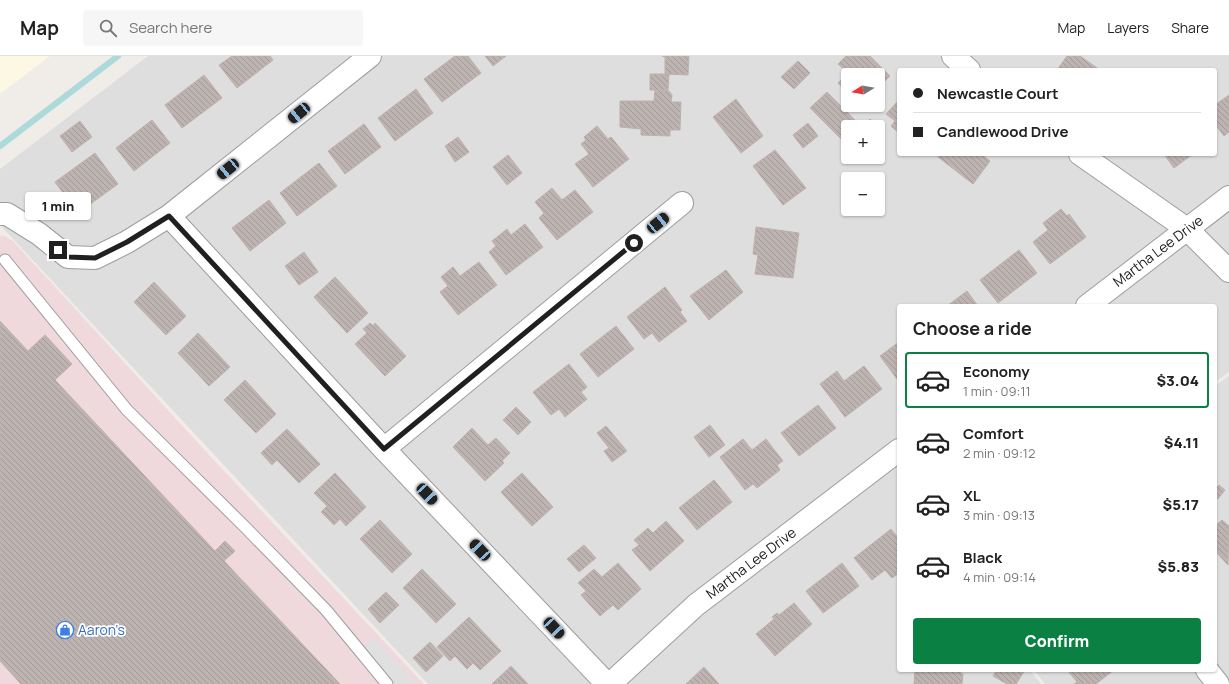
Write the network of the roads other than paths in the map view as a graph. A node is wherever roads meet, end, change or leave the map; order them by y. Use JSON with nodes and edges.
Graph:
{"nodes":[{"id":1,"x":370,"y":56,"type":"edge"},
{"id":2,"x":954,"y":56,"type":"edge"},
{"id":3,"x":967,"y":68,"type":"edge"},
{"id":4,"x":1083,"y":156,"type":"edge"},
{"id":5,"x":1229,"y":197,"type":"edge"},
{"id":6,"x":682,"y":203,"type":"dead end"},
{"id":7,"x":0,"y":214,"type":"edge"},
{"id":8,"x":169,"y":216,"type":"junction"},
{"id":9,"x":1187,"y":230,"type":"junction"},
{"id":10,"x":5,"y":260,"type":"dead end"},
{"id":11,"x":1229,"y":271,"type":"edge"},
{"id":12,"x":1090,"y":304,"type":"edge"},
{"id":13,"x":384,"y":449,"type":"junction"},
{"id":14,"x":897,"y":452,"type":"edge"},
{"id":15,"x":1209,"y":672,"type":"edge"},
{"id":16,"x":387,"y":684,"type":"edge"},
{"id":17,"x":607,"y":684,"type":"edge"},
{"id":18,"x":610,"y":684,"type":"edge"},
{"id":19,"x":1218,"y":684,"type":"edge"}],
"edges":[{"from":1,"to":8,"type":"street"},
{"from":2,"to":3,"type":"street"},
{"from":4,"to":9,"type":"street"},
{"from":5,"to":9,"type":"street","name":"Martha Lee Drive"},
{"from":6,"to":13,"type":"street"},
{"from":7,"to":8,"type":"street"},
{"from":8,"to":13,"type":"street"},
{"from":9,"to":11,"type":"street"},
{"from":9,"to":12,"type":"street","name":"Martha Lee Drive"},
{"from":10,"to":16,"type":"lane"},
{"from":13,"to":17,"type":"street"},
{"from":14,"to":18,"type":"street","name":"Martha Lee Drive"},
{"from":15,"to":19,"type":"street"}]}
